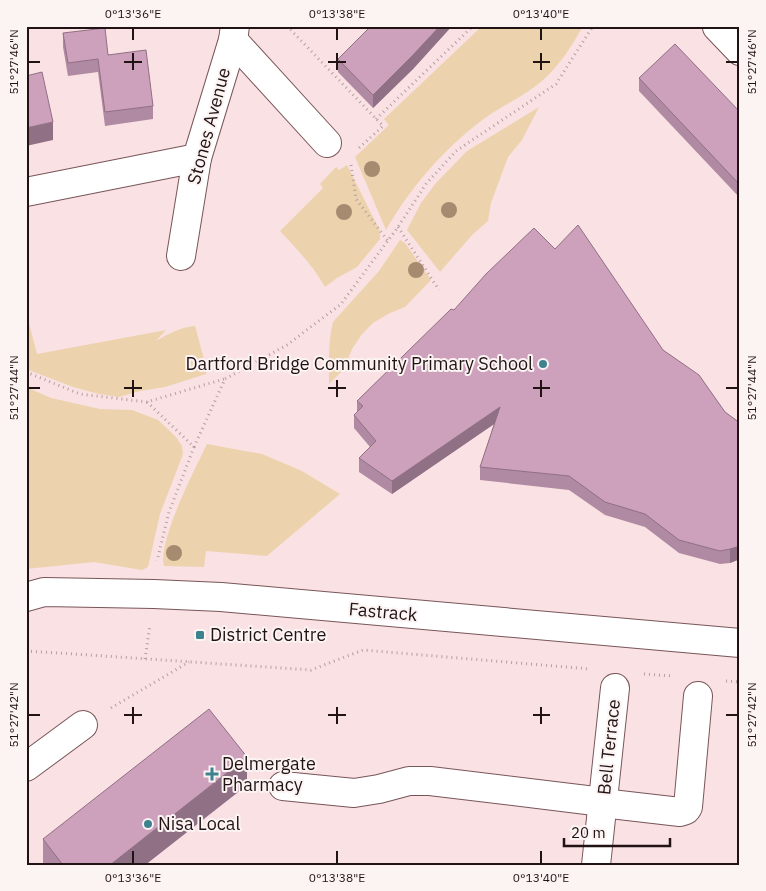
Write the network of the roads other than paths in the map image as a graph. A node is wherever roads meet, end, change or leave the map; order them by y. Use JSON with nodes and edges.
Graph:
{"nodes":[{"id":1,"x":717,"y":27,"type":"edge"},
{"id":2,"x":234,"y":33,"type":"edge"},
{"id":3,"x":740,"y":51,"type":"edge"},
{"id":4,"x":338,"y":150,"type":"road end"},
{"id":5,"x":197,"y":158,"type":"junction"},
{"id":6,"x":26,"y":192,"type":"edge"},
{"id":7,"x":181,"y":256,"type":"dead end"},
{"id":8,"x":26,"y":597,"type":"edge"},
{"id":9,"x":740,"y":643,"type":"edge"},
{"id":10,"x":607,"y":679,"type":"road end"},
{"id":11,"x":698,"y":696,"type":"dead end"},
{"id":12,"x":83,"y":724,"type":"road end"},
{"id":13,"x":26,"y":767,"type":"edge"},
{"id":14,"x":283,"y":786,"type":"dead end"},
{"id":15,"x":603,"y":802,"type":"junction"},
{"id":16,"x":596,"y":865,"type":"edge"}],
"edges":[{"from":1,"to":3,"type":"street"},
{"from":2,"to":4,"type":"street"},
{"from":2,"to":5,"type":"street","name":"Stones Avenue"},
{"from":5,"to":6,"type":"street"},
{"from":5,"to":7,"type":"street","name":"Stones Avenue"},
{"from":8,"to":9,"type":"street","name":"Fastrack"},
{"from":10,"to":15,"type":"street","name":"Bell Terrace"},
{"from":11,"to":15,"type":"street"},
{"from":12,"to":13,"type":"street"},
{"from":14,"to":15,"type":"street"},
{"from":15,"to":16,"type":"street","name":"Bell Terrace"}]}
